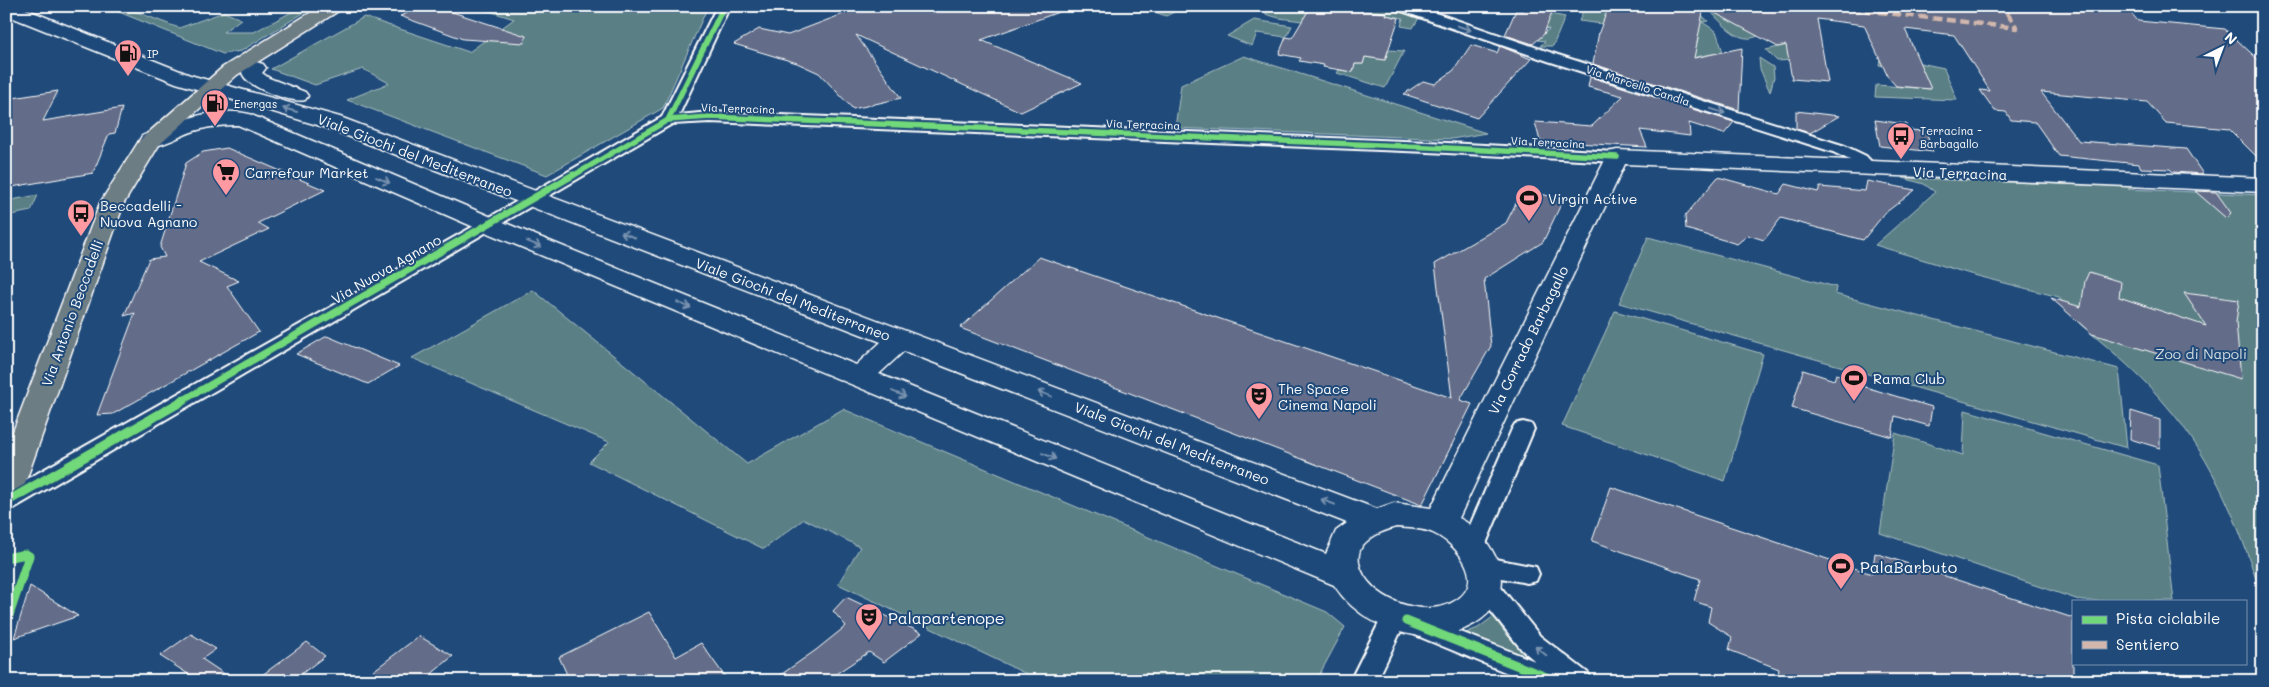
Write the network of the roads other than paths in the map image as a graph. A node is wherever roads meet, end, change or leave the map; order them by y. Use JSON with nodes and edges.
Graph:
{"nodes":[{"id":1,"x":334,"y":6,"type":"edge"},
{"id":2,"x":355,"y":6,"type":"edge"},
{"id":3,"x":724,"y":6,"type":"edge"},
{"id":4,"x":1401,"y":6,"type":"edge"},
{"id":5,"x":6,"y":8,"type":"edge"},
{"id":6,"x":256,"y":68,"type":"junction"},
{"id":7,"x":211,"y":88,"type":"junction"},
{"id":8,"x":324,"y":119,"type":"junction"},
{"id":9,"x":668,"y":120,"type":"junction"},
{"id":10,"x":150,"y":140,"type":"junction"},
{"id":11,"x":1617,"y":157,"type":"junction"},
{"id":12,"x":1870,"y":169,"type":"junction"},
{"id":13,"x":2263,"y":185,"type":"edge"},
{"id":14,"x":533,"y":199,"type":"junction"},
{"id":15,"x":489,"y":225,"type":"junction"},
{"id":16,"x":900,"y":340,"type":"junction"},
{"id":17,"x":858,"y":377,"type":"junction"},
{"id":18,"x":1523,"y":429,"type":"dead end"},
{"id":19,"x":6,"y":492,"type":"edge"},
{"id":20,"x":6,"y":502,"type":"edge"},
{"id":21,"x":1373,"y":520,"type":"junction"},
{"id":22,"x":1440,"y":523,"type":"junction"},
{"id":23,"x":1481,"y":566,"type":"junction"},
{"id":24,"x":1527,"y":574,"type":"dead end"},
{"id":25,"x":1345,"y":576,"type":"junction"},
{"id":26,"x":1400,"y":619,"type":"junction"},
{"id":27,"x":1363,"y":681,"type":"edge"},
{"id":28,"x":1556,"y":681,"type":"edge"},
{"id":29,"x":1579,"y":681,"type":"edge"}],
"edges":[{"from":1,"to":7,"type":"main road"},
{"from":2,"to":6,"type":"main road"},
{"from":3,"to":9,"type":"street"},
{"from":4,"to":12,"type":"street","name":"Via Marcello Candia","one_way":true},
{"from":5,"to":7,"type":"main road","name":"Viale Giochi del Mediterraneo"},
{"from":6,"to":7,"type":"main road"},
{"from":6,"to":8,"type":"main road"},
{"from":8,"to":7,"type":"main road","name":"Viale Giochi del Mediterraneo","one_way":true},
{"from":7,"to":10,"type":"main road","name":"Via Antonio Beccadelli"},
{"from":8,"to":14,"type":"main road","name":"Viale Giochi del Mediterraneo"},
{"from":9,"to":11,"type":"street","name":"Via Terracina"},
{"from":9,"to":14,"type":"street","name":"Via Nuova Agnano"},
{"from":10,"to":15,"type":"main road","one_way":true},
{"from":10,"to":19,"type":"main road","name":"Via Antonio Beccadelli"},
{"from":11,"to":12,"type":"main road","name":"Via Terracina"},
{"from":11,"to":22,"type":"main road","name":"Via Corrado Barbagallo"},
{"from":12,"to":13,"type":"main road","name":"Via Terracina"},
{"from":14,"to":15,"type":"street","name":"Via Nuova Agnano"},
{"from":16,"to":14,"type":"main road","name":"Viale Giochi del Mediterraneo","one_way":true},
{"from":15,"to":17,"type":"main road","one_way":true},
{"from":15,"to":20,"type":"street","name":"Via Nuova Agnano"},
{"from":16,"to":17,"type":"main road"},
{"from":21,"to":16,"type":"main road","name":"Viale Giochi del Mediterraneo","one_way":true},
{"from":17,"to":25,"type":"main road","one_way":true},
{"from":18,"to":23,"type":"street"},
{"from":21,"to":22,"type":"main road"},
{"from":21,"to":25,"type":"main road"},
{"from":22,"to":23,"type":"main road"},
{"from":23,"to":24,"type":"street"},
{"from":23,"to":26,"type":"main road"},
{"from":29,"to":23,"type":"street","one_way":true},
{"from":25,"to":26,"type":"main road"},
{"from":26,"to":27,"type":"street"},
{"from":26,"to":28,"type":"street"}]}
